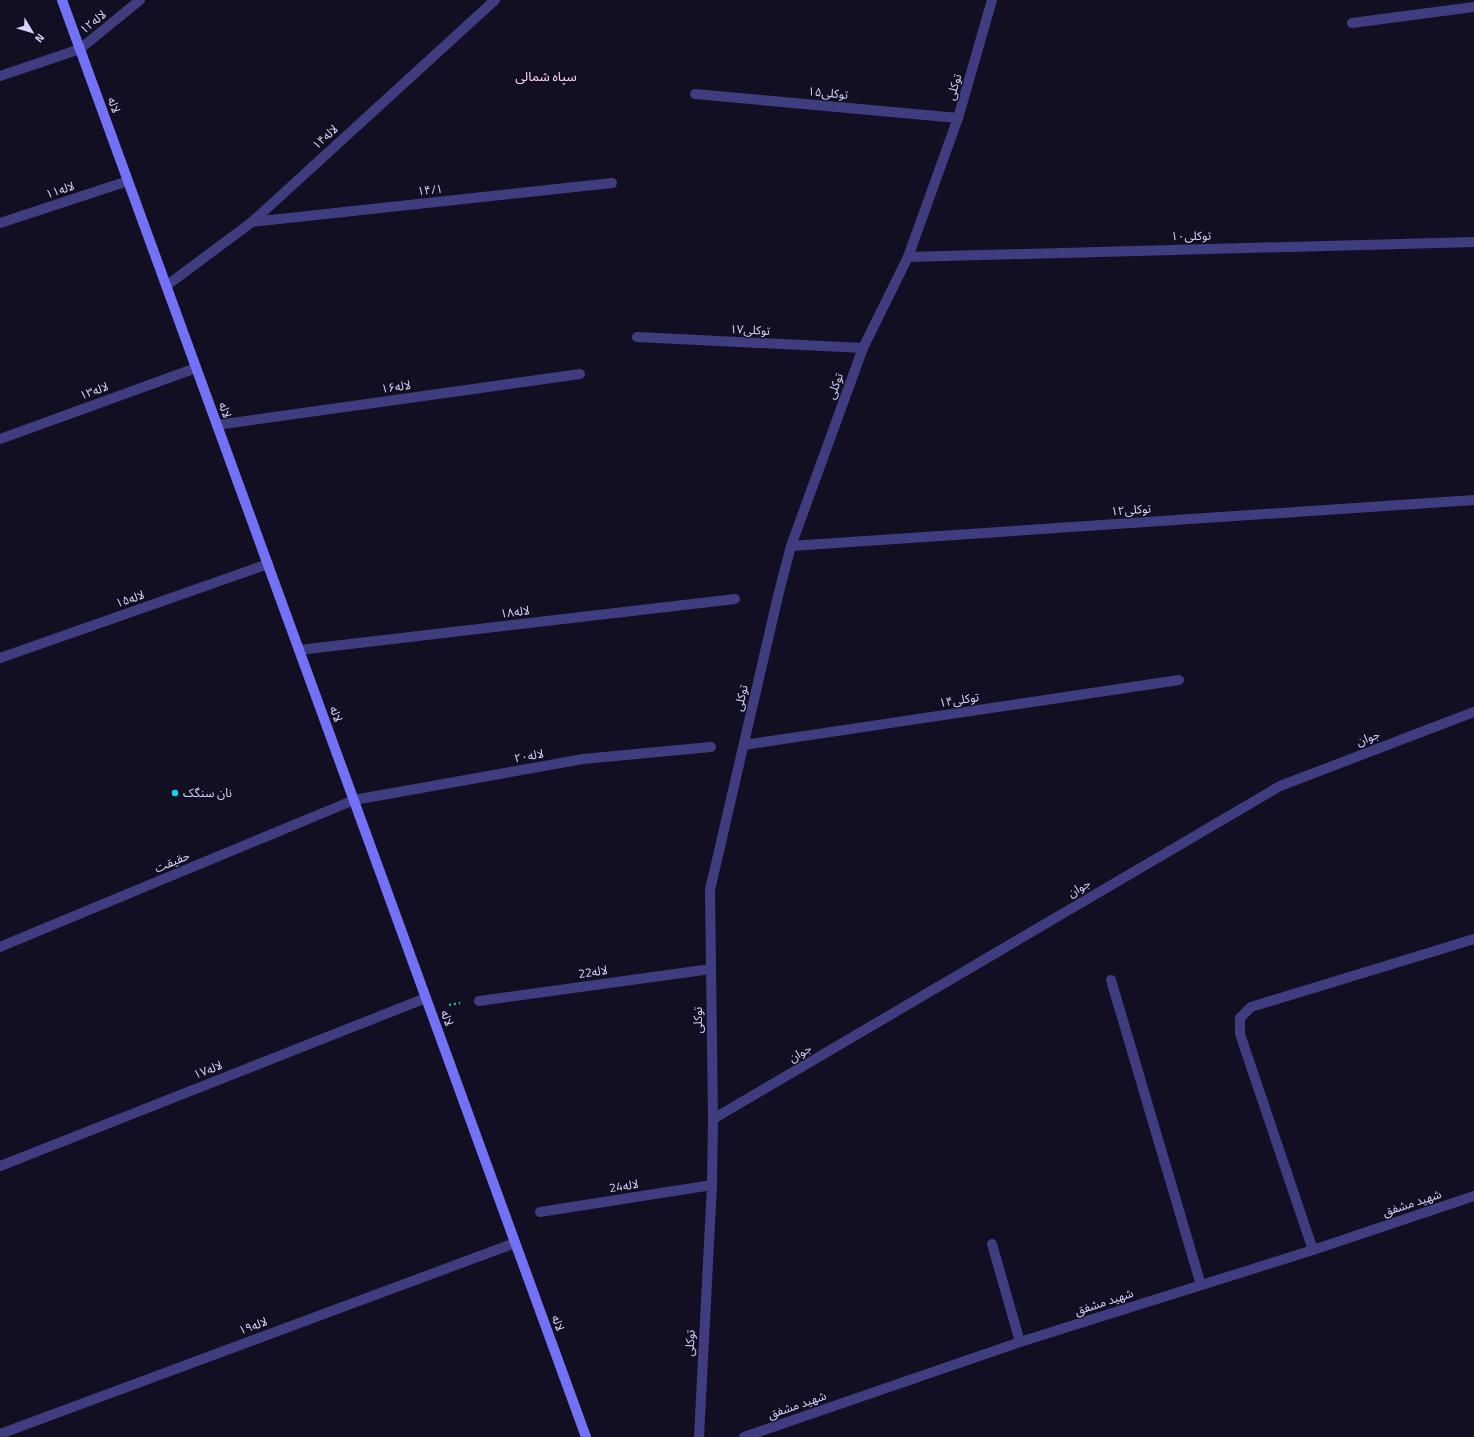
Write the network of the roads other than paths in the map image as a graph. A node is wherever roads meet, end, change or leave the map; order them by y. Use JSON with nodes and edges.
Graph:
{"nodes":[{"id":1,"x":62,"y":0,"type":"edge"},
{"id":2,"x":140,"y":0,"type":"edge"},
{"id":3,"x":495,"y":0,"type":"edge"},
{"id":4,"x":992,"y":0,"type":"edge"},
{"id":5,"x":1474,"y":7,"type":"edge"},
{"id":6,"x":1352,"y":23,"type":"dead end"},
{"id":7,"x":80,"y":49,"type":"junction"},
{"id":8,"x":0,"y":76,"type":"edge"},
{"id":9,"x":695,"y":94,"type":"dead end"},
{"id":10,"x":958,"y":118,"type":"junction"},
{"id":11,"x":128,"y":181,"type":"junction"},
{"id":12,"x":612,"y":183,"type":"dead end"},
{"id":13,"x":252,"y":222,"type":"junction"},
{"id":14,"x":0,"y":223,"type":"edge"},
{"id":15,"x":1474,"y":242,"type":"edge"},
{"id":16,"x":908,"y":257,"type":"junction"},
{"id":17,"x":166,"y":286,"type":"junction"},
{"id":18,"x":637,"y":337,"type":"dead end"},
{"id":19,"x":862,"y":348,"type":"junction"},
{"id":20,"x":196,"y":368,"type":"junction"},
{"id":21,"x":580,"y":374,"type":"dead end"},
{"id":22,"x":217,"y":425,"type":"junction"},
{"id":23,"x":0,"y":439,"type":"edge"},
{"id":24,"x":1474,"y":500,"type":"edge"},
{"id":25,"x":791,"y":546,"type":"junction"},
{"id":26,"x":268,"y":564,"type":"junction"},
{"id":27,"x":735,"y":600,"type":"dead end"},
{"id":28,"x":299,"y":650,"type":"junction"},
{"id":29,"x":0,"y":658,"type":"edge"},
{"id":30,"x":1179,"y":680,"type":"dead end"},
{"id":31,"x":1474,"y":712,"type":"edge"},
{"id":32,"x":744,"y":746,"type":"junction"},
{"id":33,"x":711,"y":747,"type":"dead end"},
{"id":34,"x":354,"y":800,"type":"junction"},
{"id":35,"x":1474,"y":939,"type":"edge"},
{"id":36,"x":0,"y":947,"type":"edge"},
{"id":37,"x":711,"y":969,"type":"junction"},
{"id":38,"x":1111,"y":980,"type":"dead end"},
{"id":39,"x":479,"y":1001,"type":"road end"},
{"id":40,"x":428,"y":1003,"type":"junction"},
{"id":41,"x":713,"y":1119,"type":"junction"},
{"id":42,"x":0,"y":1166,"type":"edge"},
{"id":43,"x":712,"y":1186,"type":"junction"},
{"id":44,"x":1474,"y":1196,"type":"edge"},
{"id":45,"x":540,"y":1212,"type":"dead end"},
{"id":46,"x":515,"y":1242,"type":"junction"},
{"id":47,"x":992,"y":1244,"type":"dead end"},
{"id":48,"x":1312,"y":1250,"type":"junction"},
{"id":49,"x":1201,"y":1285,"type":"junction"},
{"id":50,"x":1020,"y":1342,"type":"junction"},
{"id":51,"x":0,"y":1434,"type":"edge"},
{"id":52,"x":586,"y":1437,"type":"edge"},
{"id":53,"x":699,"y":1437,"type":"edge"},
{"id":54,"x":744,"y":1437,"type":"edge"}],
"edges":[{"from":1,"to":7,"type":"street","name":"لاله"},
{"from":2,"to":7,"type":"street","name":"لاله۱۲"},
{"from":3,"to":13,"type":"street","name":"لاله۱۴"},
{"from":4,"to":10,"type":"street","name":"توکلی"},
{"from":5,"to":6,"type":"street"},
{"from":7,"to":8,"type":"street"},
{"from":7,"to":11,"type":"street","name":"لاله"},
{"from":9,"to":10,"type":"street","name":"توکلی۱۵"},
{"from":10,"to":16,"type":"street","name":"توکلی"},
{"from":11,"to":14,"type":"street","name":"لاله۱۱"},
{"from":11,"to":17,"type":"street","name":"لاله"},
{"from":12,"to":13,"type":"street","name":"۱۴/۱"},
{"from":13,"to":17,"type":"street","name":"لاله۱۴"},
{"from":15,"to":16,"type":"street","name":"۱۰توکلی"},
{"from":16,"to":19,"type":"street","name":"توکلی"},
{"from":17,"to":20,"type":"street","name":"لاله"},
{"from":18,"to":19,"type":"street","name":"توکلی۱۷"},
{"from":19,"to":25,"type":"street","name":"توکلی"},
{"from":20,"to":22,"type":"street","name":"لاله"},
{"from":20,"to":23,"type":"street","name":"لاله۱۳"},
{"from":21,"to":22,"type":"street","name":"لاله۱۶"},
{"from":22,"to":26,"type":"street","name":"لاله"},
{"from":24,"to":25,"type":"street","name":"توکلی۱۲"},
{"from":25,"to":32,"type":"street","name":"توکلی"},
{"from":26,"to":28,"type":"street","name":"لاله"},
{"from":26,"to":29,"type":"street","name":"لاله۱۵"},
{"from":27,"to":28,"type":"street","name":"لاله۱۸"},
{"from":28,"to":34,"type":"street","name":"لاله"},
{"from":30,"to":32,"type":"street","name":"توکلی۱۴"},
{"from":31,"to":41,"type":"street","name":"جوان"},
{"from":32,"to":37,"type":"street","name":"توکلی"},
{"from":33,"to":34,"type":"street","name":"لاله۲۰"},
{"from":34,"to":36,"type":"street","name":"حقیقت"},
{"from":34,"to":40,"type":"street","name":"لاله"},
{"from":35,"to":48,"type":"street"},
{"from":37,"to":39,"type":"street","name":"22لاله"},
{"from":37,"to":41,"type":"street","name":"توکلی"},
{"from":38,"to":49,"type":"street"},
{"from":40,"to":42,"type":"street","name":"لاله۱۷"},
{"from":40,"to":46,"type":"street","name":"لاله"},
{"from":41,"to":43,"type":"street","name":"توکلی"},
{"from":43,"to":45,"type":"street","name":"24لاله"},
{"from":43,"to":53,"type":"street","name":"توکلی"},
{"from":44,"to":48,"type":"street","name":"شهید مشفق"},
{"from":46,"to":51,"type":"street","name":"لاله۱۹"},
{"from":46,"to":52,"type":"street","name":"لاله"},
{"from":47,"to":50,"type":"street"},
{"from":48,"to":49,"type":"street","name":"شهید مشفق"},
{"from":49,"to":50,"type":"street","name":"شهید مشفق"},
{"from":50,"to":54,"type":"street","name":"شهید مشفق"}]}
